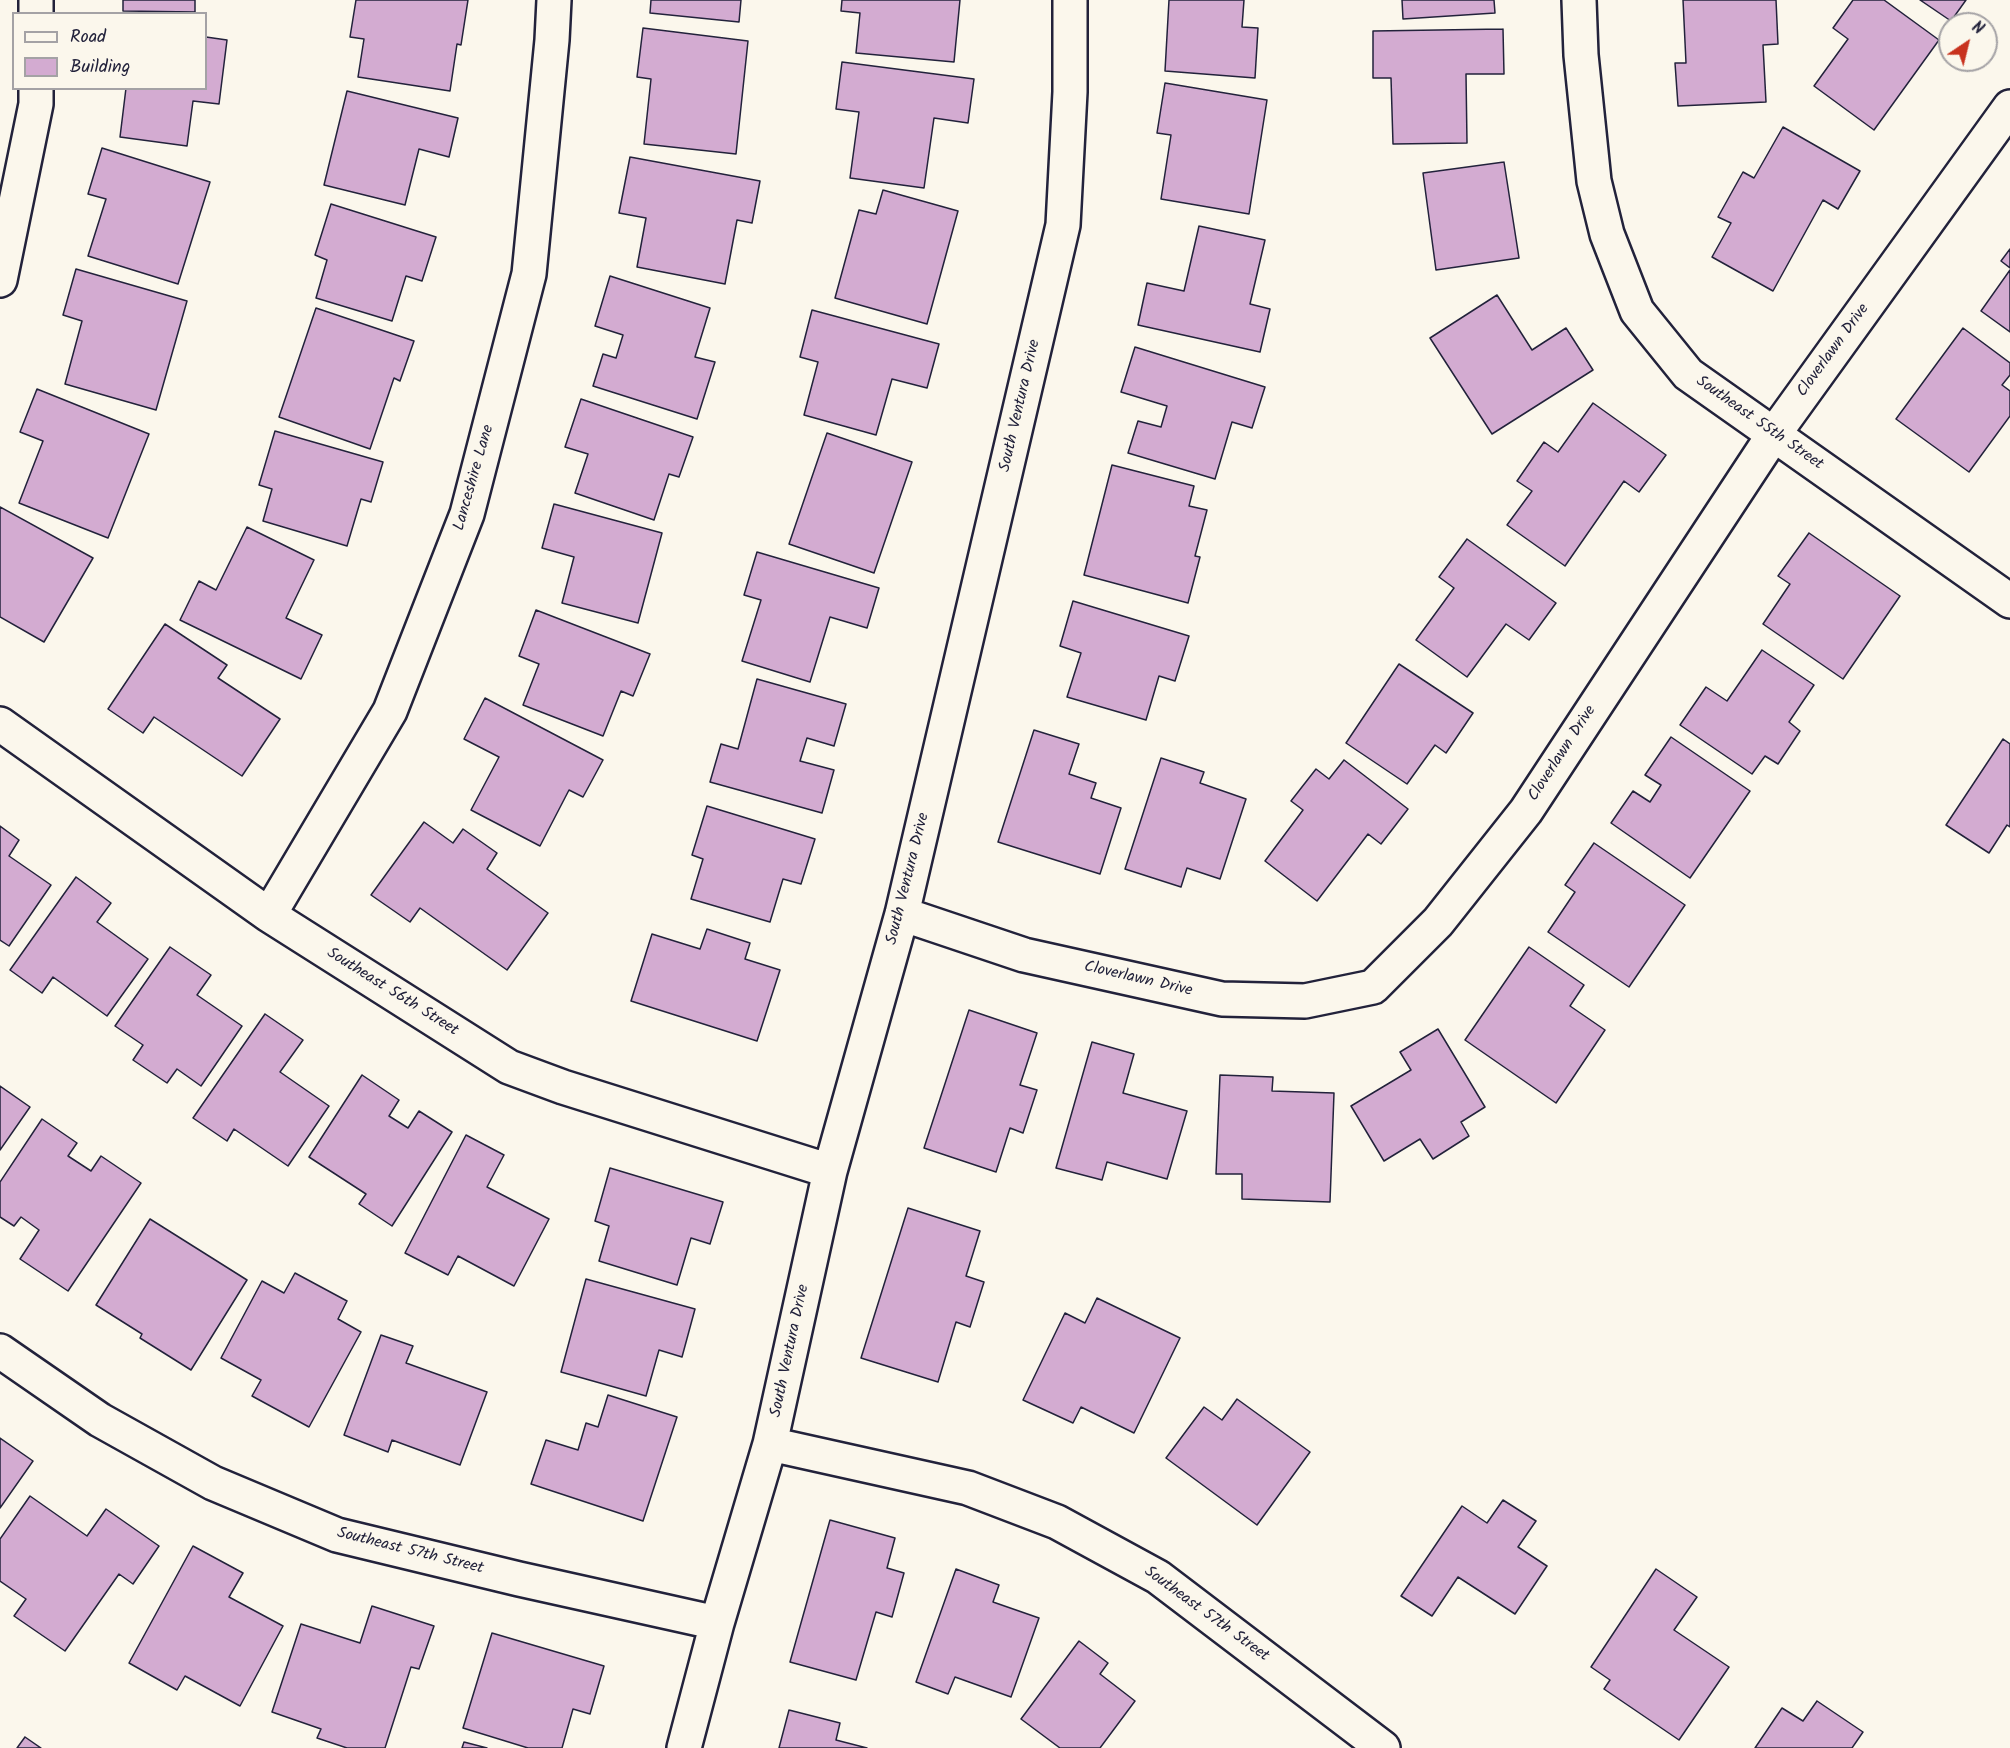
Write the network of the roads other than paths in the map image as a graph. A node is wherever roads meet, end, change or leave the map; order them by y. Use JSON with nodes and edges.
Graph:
{"nodes":[{"id":1,"x":554,"y":0,"type":"edge"},
{"id":2,"x":1070,"y":0,"type":"edge"},
{"id":3,"x":1579,"y":0,"type":"edge"},
{"id":4,"x":36,"y":90,"type":"edge"},
{"id":5,"x":2010,"y":107,"type":"edge"},
{"id":6,"x":0,"y":280,"type":"edge"},
{"id":7,"x":1774,"y":434,"type":"junction"},
{"id":8,"x":2010,"y":601,"type":"edge"},
{"id":9,"x":0,"y":724,"type":"edge"},
{"id":10,"x":902,"y":914,"type":"junction"},
{"id":11,"x":269,"y":915,"type":"junction"},
{"id":12,"x":830,"y":1171,"type":"junction"},
{"id":13,"x":0,"y":1351,"type":"edge"},
{"id":14,"x":770,"y":1444,"type":"junction"},
{"id":15,"x":717,"y":1623,"type":"junction"},
{"id":16,"x":684,"y":1748,"type":"edge"},
{"id":17,"x":1383,"y":1748,"type":"edge"}],
"edges":[{"from":1,"to":11,"type":"street","name":"Lanceshire Lane"},
{"from":2,"to":10,"type":"street","name":"South Ventura Drive"},
{"from":3,"to":7,"type":"street","name":"Southeast 55th Street"},
{"from":4,"to":6,"type":"street"},
{"from":5,"to":7,"type":"street","name":"Cloverlawn Drive"},
{"from":7,"to":8,"type":"street","name":"Southeast 55th Street"},
{"from":7,"to":10,"type":"street","name":"Cloverlawn Drive"},
{"from":9,"to":11,"type":"street","name":"Southeast 56th Street"},
{"from":10,"to":12,"type":"street","name":"South Ventura Drive"},
{"from":11,"to":12,"type":"street","name":"Southeast 56th Street"},
{"from":12,"to":14,"type":"street","name":"South Ventura Drive"},
{"from":13,"to":15,"type":"street","name":"Southeast 57th Street"},
{"from":14,"to":15,"type":"street","name":"South Ventura Drive"},
{"from":14,"to":17,"type":"street","name":"Southeast 57th Street"},
{"from":15,"to":16,"type":"street","name":"South Ventura Drive"}]}
